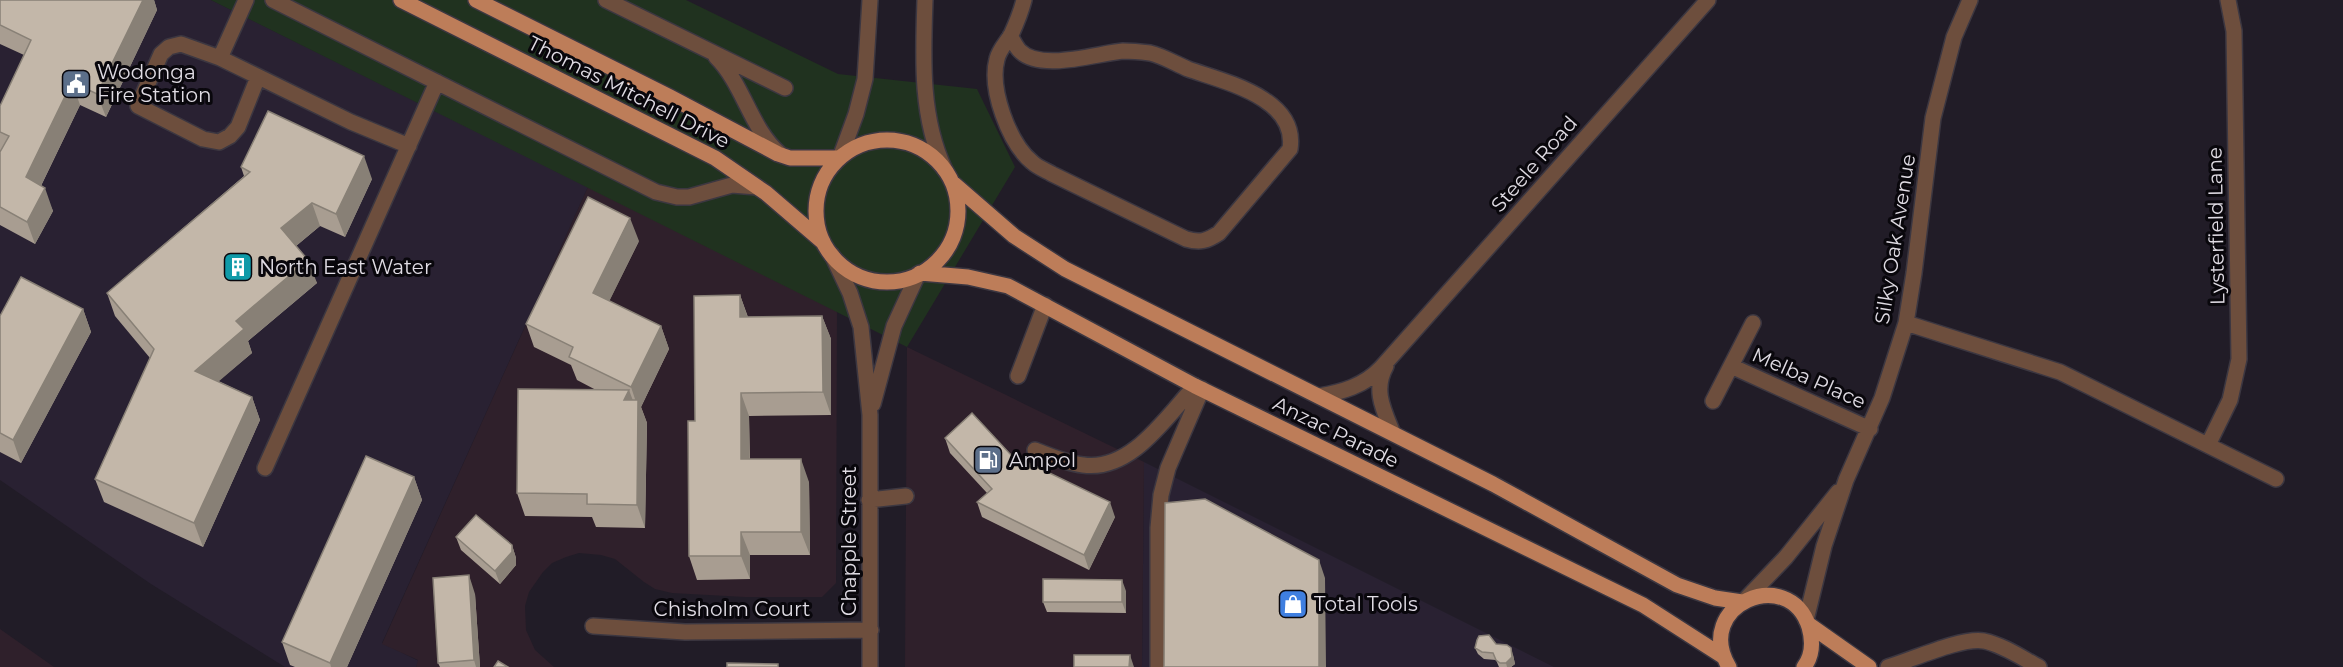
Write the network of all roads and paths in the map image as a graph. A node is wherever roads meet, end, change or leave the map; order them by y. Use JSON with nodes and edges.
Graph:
{"nodes":[{"id":1,"x":246,"y":0,"type":"edge"},
{"id":2,"x":273,"y":0,"type":"edge"},
{"id":3,"x":402,"y":0,"type":"edge"},
{"id":4,"x":476,"y":0,"type":"edge"},
{"id":5,"x":606,"y":0,"type":"edge"},
{"id":6,"x":870,"y":0,"type":"edge"},
{"id":7,"x":925,"y":0,"type":"edge"},
{"id":8,"x":1024,"y":0,"type":"edge"},
{"id":9,"x":1708,"y":0,"type":"edge"},
{"id":10,"x":1970,"y":0,"type":"edge"},
{"id":11,"x":2228,"y":0,"type":"edge"},
{"id":12,"x":1010,"y":36,"type":"junction"},
{"id":13,"x":712,"y":53,"type":"junction"},
{"id":14,"x":220,"y":58,"type":"junction"},
{"id":15,"x":258,"y":77,"type":"junction"},
{"id":16,"x":437,"y":82,"type":"junction"},
{"id":17,"x":784,"y":88,"type":"dead end"},
{"id":18,"x":409,"y":146,"type":"junction"},
{"id":19,"x":782,"y":156,"type":"junction"},
{"id":20,"x":839,"y":157,"type":"junction"},
{"id":21,"x":945,"y":170,"type":"junction"},
{"id":22,"x":954,"y":184,"type":"junction"},
{"id":23,"x":757,"y":187,"type":"junction"},
{"id":24,"x":828,"y":249,"type":"junction"},
{"id":25,"x":919,"y":273,"type":"junction"},
{"id":26,"x":1045,"y":305,"type":"junction"},
{"id":27,"x":1753,"y":323,"type":"dead end"},
{"id":28,"x":1906,"y":323,"type":"junction"},
{"id":29,"x":1392,"y":357,"type":"junction"},
{"id":30,"x":1731,"y":366,"type":"junction"},
{"id":31,"x":1018,"y":376,"type":"dead end"},
{"id":32,"x":1198,"y":387,"type":"junction"},
{"id":33,"x":1319,"y":396,"type":"junction"},
{"id":34,"x":1713,"y":401,"type":"dead end"},
{"id":35,"x":870,"y":415,"type":"junction"},
{"id":36,"x":1870,"y":429,"type":"junction"},
{"id":37,"x":1392,"y":431,"type":"junction"},
{"id":38,"x":2208,"y":445,"type":"junction"},
{"id":39,"x":1035,"y":450,"type":"dead end"},
{"id":40,"x":265,"y":468,"type":"dead end"},
{"id":41,"x":2276,"y":479,"type":"dead end"},
{"id":42,"x":1846,"y":480,"type":"junction"},
{"id":43,"x":906,"y":496,"type":"dead end"},
{"id":44,"x":869,"y":500,"type":"junction"},
{"id":45,"x":1744,"y":601,"type":"junction"},
{"id":46,"x":1807,"y":622,"type":"junction"},
{"id":47,"x":593,"y":626,"type":"dead end"},
{"id":48,"x":871,"y":630,"type":"junction"},
{"id":49,"x":1726,"y":663,"type":"edge"},
{"id":50,"x":870,"y":667,"type":"edge"},
{"id":51,"x":1158,"y":667,"type":"edge"},
{"id":52,"x":1804,"y":667,"type":"edge"},
{"id":53,"x":1869,"y":667,"type":"edge"},
{"id":54,"x":1888,"y":667,"type":"edge"},
{"id":55,"x":2040,"y":667,"type":"edge"}],
"edges":[{"from":1,"to":14,"type":"street"},
{"from":2,"to":16,"type":"street"},
{"from":3,"to":23,"type":"main road","name":"Thomas Mitchell Drive"},
{"from":4,"to":19,"type":"main road","name":"Thomas Mitchell Drive"},
{"from":5,"to":13,"type":"street","name":"Thomas Mitchell Drive"},
{"from":6,"to":20,"type":"street"},
{"from":7,"to":21,"type":"street"},
{"from":8,"to":12,"type":"street"},
{"from":9,"to":29,"type":"street","name":"Steele Road"},
{"from":10,"to":28,"type":"street","name":"Silky Oak Avenue"},
{"from":11,"to":38,"type":"street","name":"Lysterfield Lane"},
{"from":12,"to":12,"type":"street"},
{"from":13,"to":17,"type":"street","name":"Thomas Mitchell Drive"},
{"from":13,"to":19,"type":"street","name":"Thomas Mitchell Drive"},
{"from":14,"to":15,"type":"street"},
{"from":14,"to":15,"type":"street"},
{"from":15,"to":18,"type":"street"},
{"from":16,"to":18,"type":"street"},
{"from":16,"to":23,"type":"street"},
{"from":18,"to":40,"type":"street"},
{"from":19,"to":20,"type":"main road","name":"Thomas Mitchell Drive"},
{"from":20,"to":21,"type":"main road"},
{"from":20,"to":24,"type":"main road"},
{"from":21,"to":22,"type":"main road"},
{"from":22,"to":25,"type":"main road"},
{"from":22,"to":33,"type":"main road","name":"Anzac Parade"},
{"from":23,"to":24,"type":"main road","name":"Thomas Mitchell Drive"},
{"from":24,"to":25,"type":"main road"},
{"from":24,"to":35,"type":"street","name":"Chapple Street"},
{"from":25,"to":26,"type":"main road","name":"Anzac Parade"},
{"from":25,"to":35,"type":"street","name":"Chapple Street"},
{"from":26,"to":31,"type":"street"},
{"from":26,"to":32,"type":"main road","name":"Anzac Parade"},
{"from":27,"to":30,"type":"street","name":"Melba Place"},
{"from":28,"to":36,"type":"street","name":"Silky Oak Avenue"},
{"from":28,"to":38,"type":"street"},
{"from":29,"to":33,"type":"street","name":"Steele Road"},
{"from":29,"to":37,"type":"street","name":"Steele Road"},
{"from":30,"to":34,"type":"street","name":"Melba Place"},
{"from":30,"to":36,"type":"street","name":"Melba Place"},
{"from":32,"to":39,"type":"street"},
{"from":32,"to":49,"type":"main road","name":"Anzac Parade"},
{"from":32,"to":51,"type":"street"},
{"from":33,"to":37,"type":"main road","name":"Anzac Parade"},
{"from":35,"to":44,"type":"street","name":"Chapple Street"},
{"from":36,"to":42,"type":"street","name":"Silky Oak Avenue"},
{"from":37,"to":45,"type":"main road","name":"Anzac Parade"},
{"from":38,"to":41,"type":"street"},
{"from":42,"to":45,"type":"street","name":"Silky Oak Avenue"},
{"from":42,"to":46,"type":"street","name":"Silky Oak Avenue"},
{"from":43,"to":44,"type":"street"},
{"from":44,"to":48,"type":"street","name":"Chapple Street"},
{"from":45,"to":46,"type":"main road","name":"Anzac Parade"},
{"from":45,"to":49,"type":"main road"},
{"from":46,"to":52,"type":"main road"},
{"from":46,"to":53,"type":"main road"},
{"from":47,"to":48,"type":"street","name":"Chisholm Court"},
{"from":48,"to":50,"type":"street","name":"Chapple Street"},
{"from":54,"to":55,"type":"street"}]}
